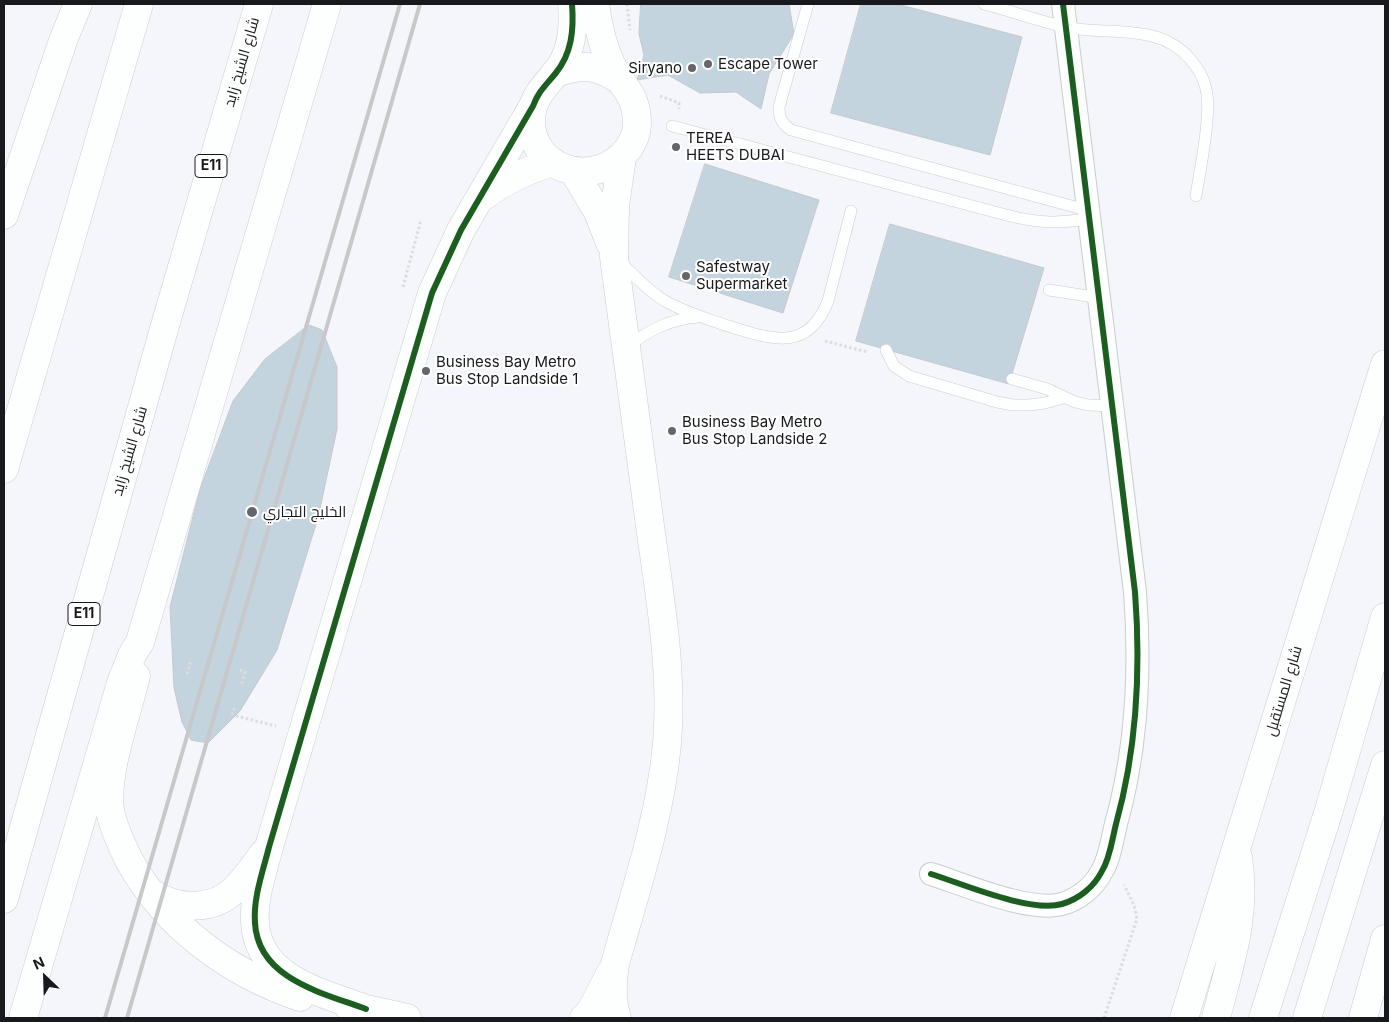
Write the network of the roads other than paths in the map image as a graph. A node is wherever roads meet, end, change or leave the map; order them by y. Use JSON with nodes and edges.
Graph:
{"nodes":[{"id":1,"x":78,"y":4,"type":"edge"},
{"id":2,"x":139,"y":4,"type":"edge"},
{"id":3,"x":259,"y":4,"type":"edge"},
{"id":4,"x":327,"y":4,"type":"edge"},
{"id":5,"x":572,"y":4,"type":"edge"},
{"id":6,"x":595,"y":4,"type":"edge"},
{"id":7,"x":808,"y":4,"type":"edge"},
{"id":8,"x":984,"y":4,"type":"edge"},
{"id":9,"x":1063,"y":4,"type":"edge"},
{"id":10,"x":1066,"y":27,"type":"junction"},
{"id":11,"x":555,"y":74,"type":"junction"},
{"id":12,"x":621,"y":81,"type":"junction"},
{"id":13,"x":533,"y":106,"type":"junction"},
{"id":14,"x":672,"y":126,"type":"dead end"},
{"id":15,"x":622,"y":157,"type":"junction"},
{"id":16,"x":563,"y":167,"type":"junction"},
{"id":17,"x":1196,"y":196,"type":"dead end"},
{"id":18,"x":479,"y":200,"type":"junction"},
{"id":19,"x":851,"y":211,"type":"dead end"},
{"id":20,"x":1090,"y":214,"type":"junction"},
{"id":21,"x":4,"y":215,"type":"edge"},
{"id":22,"x":614,"y":256,"type":"junction"},
{"id":23,"x":1049,"y":290,"type":"dead end"},
{"id":24,"x":1101,"y":298,"type":"junction"},
{"id":25,"x":700,"y":317,"type":"junction"},
{"id":26,"x":626,"y":348,"type":"junction"},
{"id":27,"x":887,"y":354,"type":"road end"},
{"id":28,"x":1385,"y":364,"type":"edge"},
{"id":29,"x":1012,"y":379,"type":"dead end"},
{"id":30,"x":1063,"y":398,"type":"junction"},
{"id":31,"x":1114,"y":406,"type":"junction"},
{"id":32,"x":4,"y":469,"type":"edge"},
{"id":33,"x":1385,"y":617,"type":"edge"},
{"id":34,"x":140,"y":642,"type":"junction"},
{"id":35,"x":1385,"y":765,"type":"edge"},
{"id":36,"x":1236,"y":846,"type":"junction"},
{"id":37,"x":269,"y":847,"type":"junction"},
{"id":38,"x":931,"y":874,"type":"dead end"},
{"id":39,"x":149,"y":892,"type":"junction"},
{"id":40,"x":4,"y":899,"type":"edge"},
{"id":41,"x":1385,"y":939,"type":"edge"},
{"id":42,"x":615,"y":964,"type":"junction"},
{"id":43,"x":1385,"y":986,"type":"edge"},
{"id":44,"x":1192,"y":989,"type":"junction"},
{"id":45,"x":366,"y":1009,"type":"junction"},
{"id":46,"x":1364,"y":1013,"type":"edge"},
{"id":47,"x":23,"y":1018,"type":"edge"},
{"id":48,"x":407,"y":1018,"type":"edge"},
{"id":49,"x":584,"y":1018,"type":"edge"},
{"id":50,"x":618,"y":1018,"type":"edge"},
{"id":51,"x":1168,"y":1018,"type":"edge"},
{"id":52,"x":1184,"y":1018,"type":"edge"},
{"id":53,"x":1216,"y":1018,"type":"edge"},
{"id":54,"x":1263,"y":1018,"type":"edge"},
{"id":55,"x":1307,"y":1018,"type":"edge"}],
"edges":[{"from":1,"to":21,"type":"main road"},
{"from":2,"to":32,"type":"main road"},
{"from":3,"to":40,"type":"main road","name":"شارع الشيخ زايد","number":"E11"},
{"from":4,"to":34,"type":"main road"},
{"from":5,"to":11,"type":"main road"},
{"from":6,"to":12,"type":"main road"},
{"from":7,"to":20,"type":"lane"},
{"from":8,"to":10,"type":"lane"},
{"from":9,"to":10,"type":"street"},
{"from":10,"to":17,"type":"lane"},
{"from":10,"to":20,"type":"street"},
{"from":11,"to":12,"type":"main road"},
{"from":11,"to":13,"type":"main road"},
{"from":12,"to":15,"type":"main road"},
{"from":13,"to":16,"type":"main road"},
{"from":13,"to":18,"type":"main road"},
{"from":14,"to":20,"type":"lane"},
{"from":15,"to":16,"type":"main road"},
{"from":15,"to":22,"type":"main road"},
{"from":16,"to":18,"type":"main road"},
{"from":16,"to":22,"type":"main road"},
{"from":18,"to":37,"type":"main road"},
{"from":19,"to":25,"type":"lane"},
{"from":20,"to":24,"type":"street"},
{"from":22,"to":25,"type":"lane"},
{"from":22,"to":26,"type":"main road"},
{"from":23,"to":24,"type":"lane"},
{"from":24,"to":31,"type":"street"},
{"from":25,"to":26,"type":"lane"},
{"from":26,"to":42,"type":"main road"},
{"from":27,"to":30,"type":"lane"},
{"from":28,"to":36,"type":"main road","name":"شارع المستقبل"},
{"from":29,"to":30,"type":"lane"},
{"from":30,"to":31,"type":"lane"},
{"from":31,"to":38,"type":"street"},
{"from":33,"to":54,"type":"main road"},
{"from":34,"to":39,"type":"main road"},
{"from":34,"to":47,"type":"main road"},
{"from":35,"to":55,"type":"main road"},
{"from":36,"to":44,"type":"main road","name":"شارع المستقبل"},
{"from":36,"to":53,"type":"main road"},
{"from":37,"to":39,"type":"main road"},
{"from":37,"to":45,"type":"main road"},
{"from":39,"to":45,"type":"main road"},
{"from":41,"to":46,"type":"main road"},
{"from":42,"to":49,"type":"main road"},
{"from":42,"to":50,"type":"main road"},
{"from":43,"to":46,"type":"street"},
{"from":44,"to":51,"type":"main road"},
{"from":44,"to":52,"type":"main road","name":"شارع المستقبل"},
{"from":45,"to":48,"type":"main road"}]}
